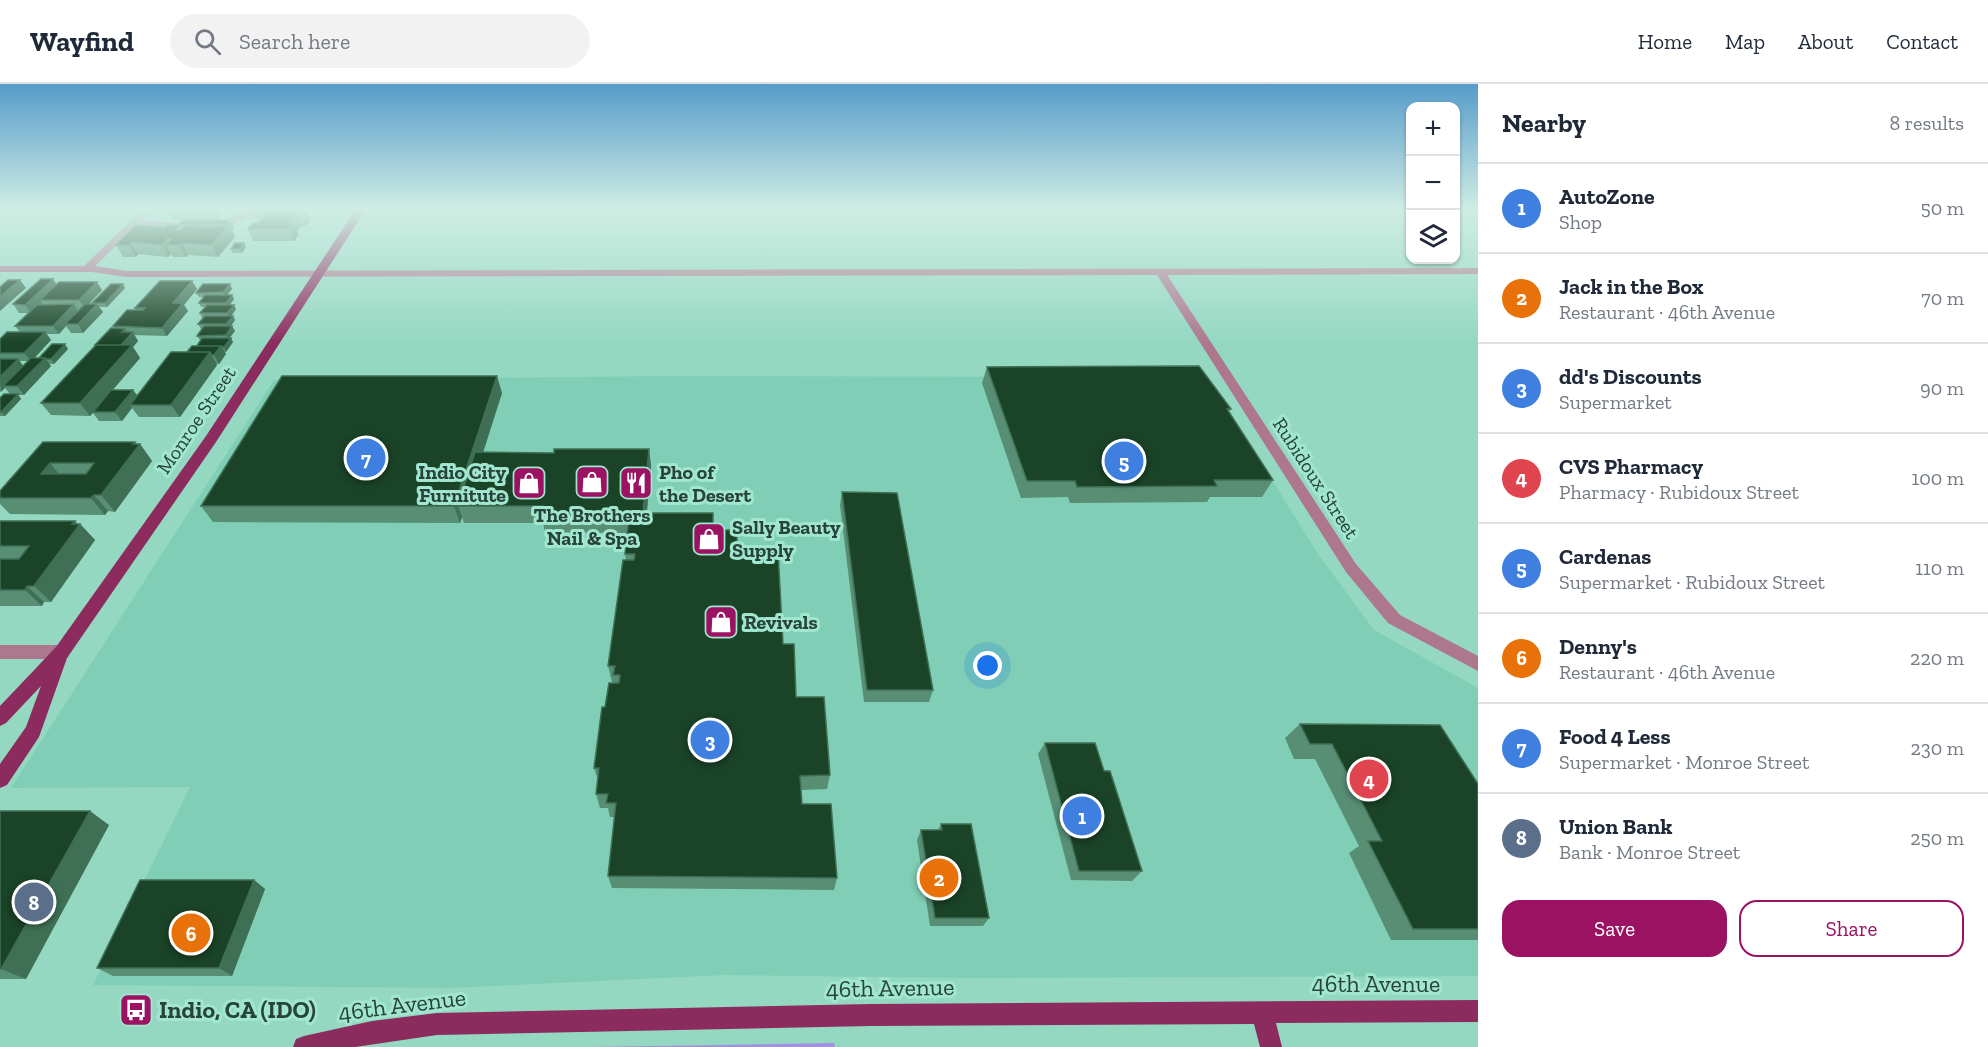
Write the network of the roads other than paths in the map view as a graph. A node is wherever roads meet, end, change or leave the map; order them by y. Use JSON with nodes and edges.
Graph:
{"nodes":[{"id":1,"x":102,"y":254,"type":"edge"},
{"id":2,"x":331,"y":254,"type":"edge"},
{"id":3,"x":87,"y":268,"type":"junction"},
{"id":4,"x":0,"y":269,"type":"edge"},
{"id":5,"x":1478,"y":271,"type":"edge"},
{"id":6,"x":1160,"y":272,"type":"junction"},
{"id":7,"x":317,"y":274,"type":"junction"},
{"id":8,"x":0,"y":652,"type":"edge"},
{"id":9,"x":62,"y":652,"type":"junction"},
{"id":10,"x":1478,"y":664,"type":"edge"},
{"id":11,"x":0,"y":718,"type":"edge"},
{"id":12,"x":0,"y":779,"type":"edge"},
{"id":13,"x":1478,"y":1011,"type":"edge"},
{"id":14,"x":1262,"y":1012,"type":"junction"},
{"id":15,"x":304,"y":1047,"type":"edge"},
{"id":16,"x":1271,"y":1047,"type":"edge"}],
"edges":[{"from":1,"to":3,"type":"street"},
{"from":2,"to":7,"type":"main road","name":"Monroe Street"},
{"from":3,"to":4,"type":"street"},
{"from":3,"to":7,"type":"street"},
{"from":5,"to":6,"type":"street"},
{"from":6,"to":7,"type":"street"},
{"from":6,"to":10,"type":"street","name":"Rubidoux Street"},
{"from":7,"to":9,"type":"main road","name":"Monroe Street"},
{"from":8,"to":9,"type":"street"},
{"from":9,"to":11,"type":"main road","name":"Monroe Street"},
{"from":9,"to":12,"type":"main road","name":"Monroe Street"},
{"from":13,"to":14,"type":"main road","name":"46th Avenue"},
{"from":14,"to":15,"type":"main road","name":"46th Avenue"},
{"from":14,"to":16,"type":"main road"}]}
